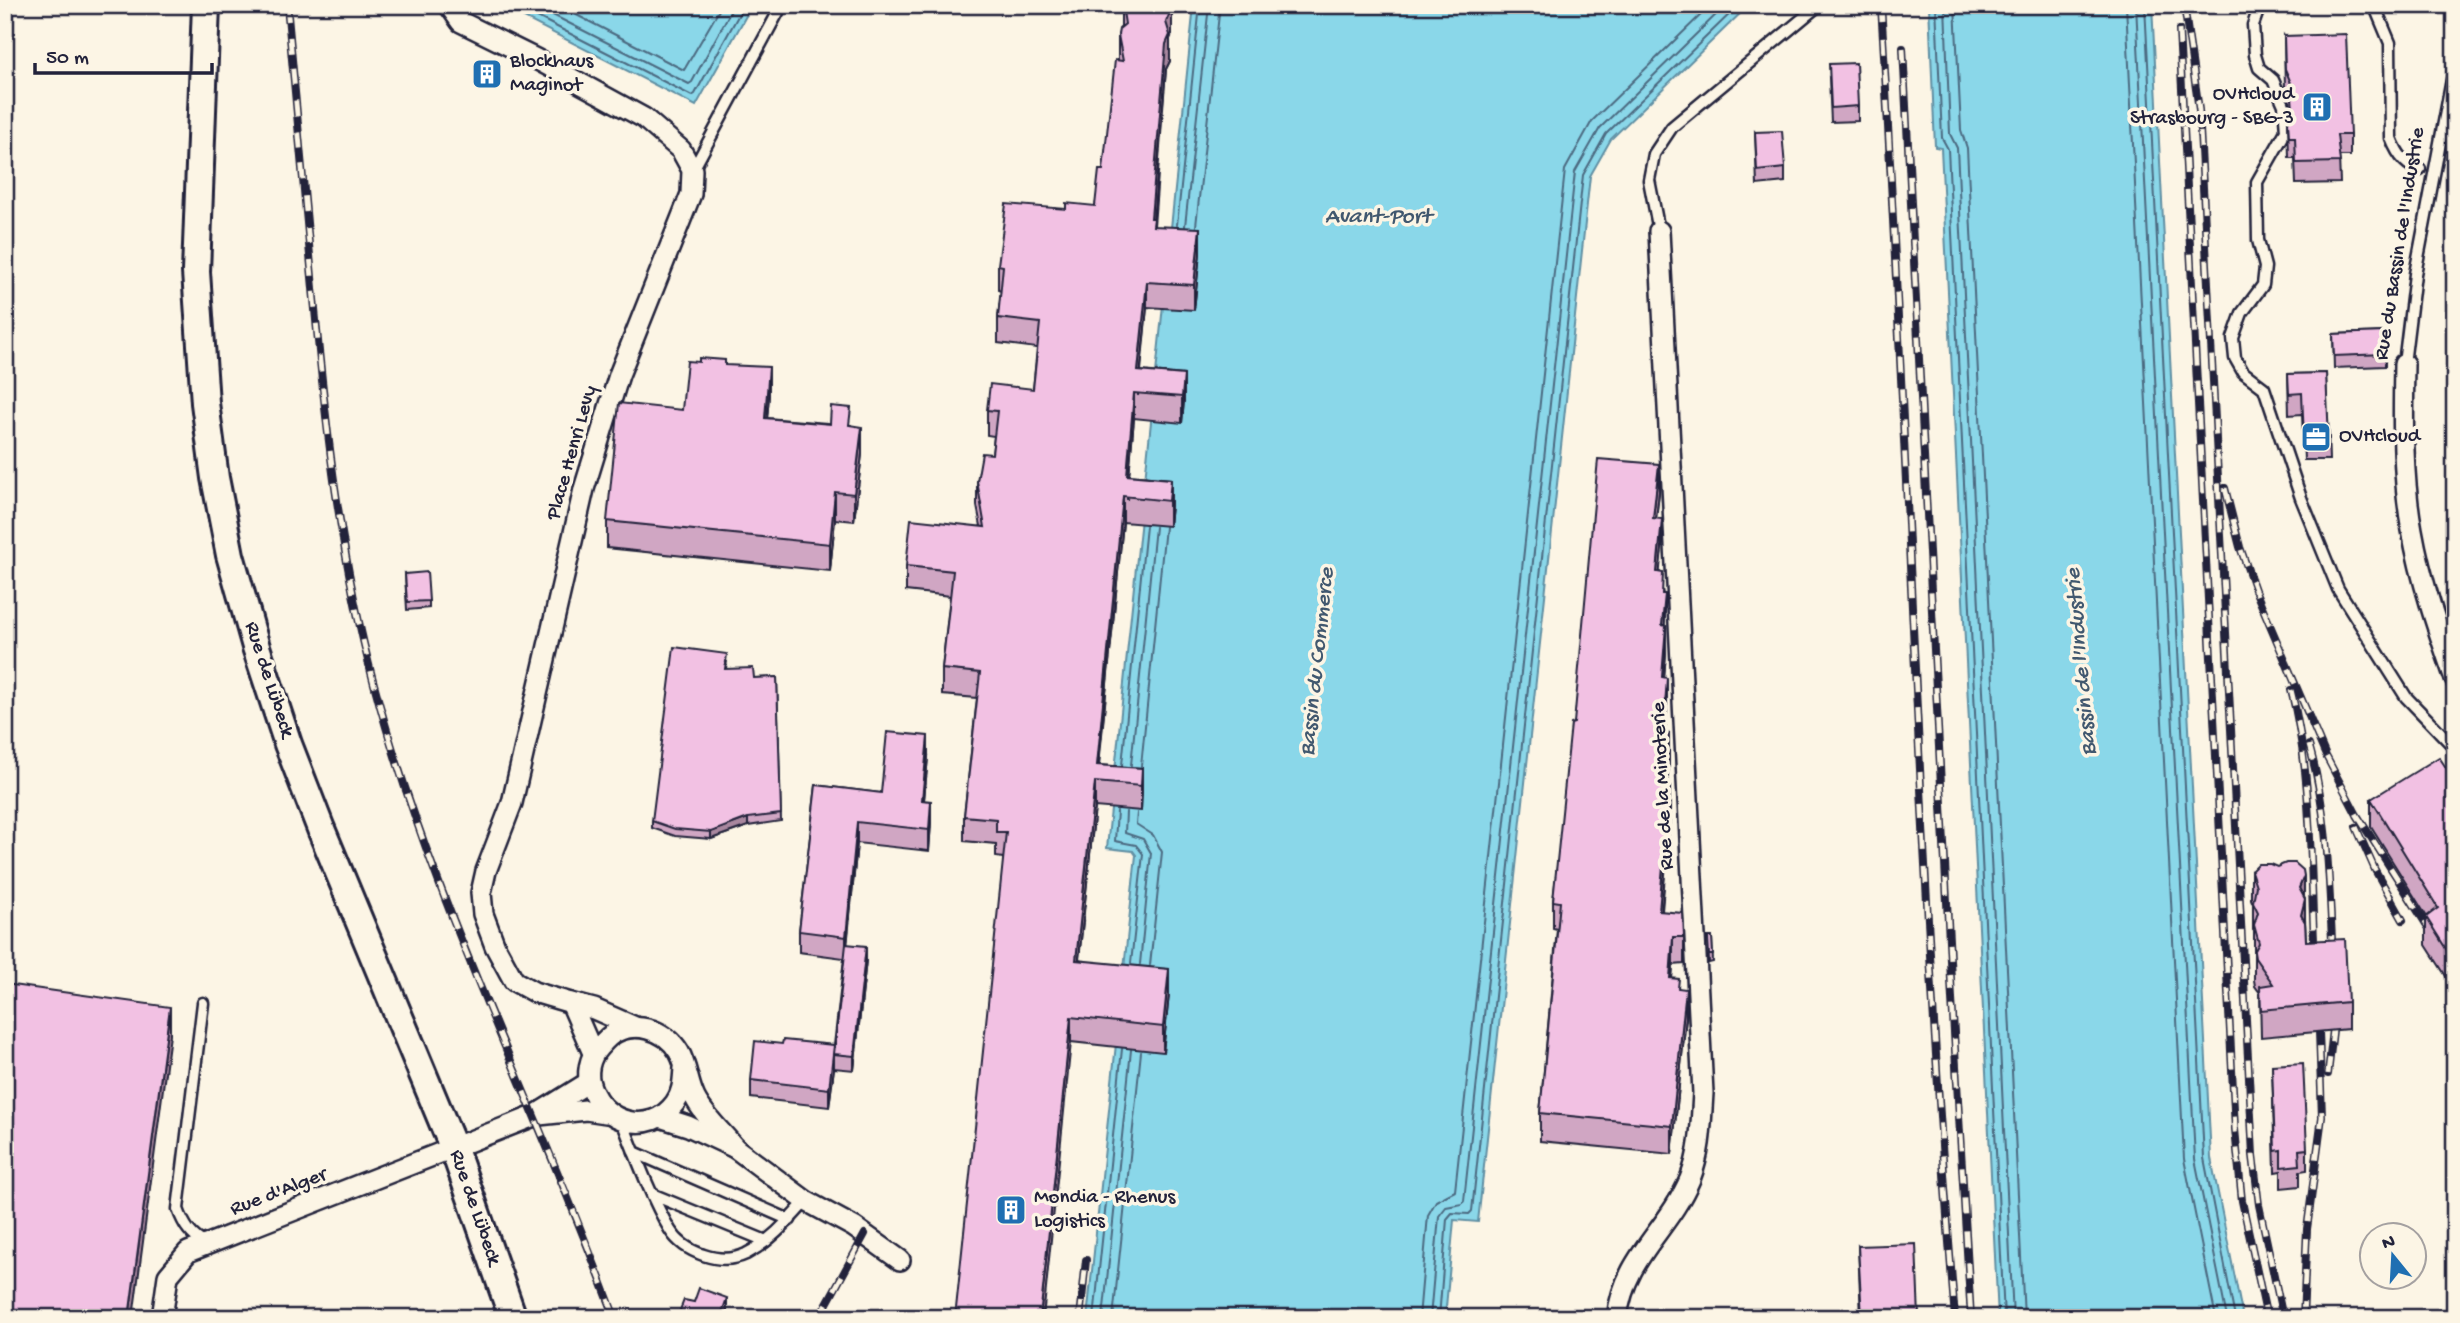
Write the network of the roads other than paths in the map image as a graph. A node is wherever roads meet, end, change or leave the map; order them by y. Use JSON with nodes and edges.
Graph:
{"nodes":[{"id":1,"x":206,"y":5,"type":"edge"},
{"id":2,"x":449,"y":5,"type":"edge"},
{"id":3,"x":782,"y":5,"type":"edge"},
{"id":4,"x":1819,"y":5,"type":"edge"},
{"id":5,"x":2266,"y":5,"type":"edge"},
{"id":6,"x":2372,"y":5,"type":"edge"},
{"id":7,"x":2455,"y":64,"type":"edge"},
{"id":8,"x":2420,"y":169,"type":"dead end"},
{"id":9,"x":692,"y":170,"type":"junction"},
{"id":10,"x":1659,"y":231,"type":"joint"},
{"id":11,"x":2404,"y":364,"type":"joint"},
{"id":12,"x":2455,"y":679,"type":"edge"},
{"id":13,"x":2455,"y":748,"type":"edge"},
{"id":14,"x":203,"y":1003,"type":"dead end"},
{"id":15,"x":571,"y":1003,"type":"junction"},
{"id":16,"x":635,"y":1027,"type":"junction"},
{"id":17,"x":593,"y":1053,"type":"junction"},
{"id":18,"x":684,"y":1068,"type":"junction"},
{"id":19,"x":589,"y":1082,"type":"junction"},
{"id":20,"x":534,"y":1116,"type":"junction"},
{"id":21,"x":614,"y":1117,"type":"junction"},
{"id":22,"x":660,"y":1117,"type":"junction"},
{"id":23,"x":735,"y":1148,"type":"junction"},
{"id":24,"x":454,"y":1149,"type":"junction"},
{"id":25,"x":634,"y":1152,"type":"junction"},
{"id":26,"x":654,"y":1195,"type":"junction"},
{"id":27,"x":807,"y":1201,"type":"junction"},
{"id":28,"x":790,"y":1220,"type":"junction"},
{"id":29,"x":766,"y":1241,"type":"junction"},
{"id":30,"x":207,"y":1245,"type":"junction"},
{"id":31,"x":900,"y":1260,"type":"dead end"},
{"id":32,"x":162,"y":1318,"type":"edge"},
{"id":33,"x":513,"y":1318,"type":"edge"},
{"id":34,"x":1617,"y":1318,"type":"edge"}],
"edges":[{"from":1,"to":24,"type":"main road","name":"Rue de Lübeck"},
{"from":2,"to":9,"type":"street"},
{"from":3,"to":9,"type":"lane"},
{"from":4,"to":10,"type":"lane"},
{"from":5,"to":13,"type":"lane"},
{"from":6,"to":8,"type":"lane"},
{"from":7,"to":11,"type":"lane","name":"Rue du Bassin de l'Industrie"},
{"from":9,"to":15,"type":"street","name":"Place Henri Levy"},
{"from":10,"to":34,"type":"street","name":"Rue de la Minoterie"},
{"from":11,"to":12,"type":"street","name":"Rue du Bassin de l'Industrie"},
{"from":14,"to":30,"type":"lane"},
{"from":15,"to":16,"type":"street","name":"Place Henri Levy"},
{"from":15,"to":17,"type":"street"},
{"from":16,"to":17,"type":"street"},
{"from":16,"to":18,"type":"street"},
{"from":17,"to":19,"type":"street"},
{"from":18,"to":22,"type":"street"},
{"from":18,"to":23,"type":"street"},
{"from":19,"to":20,"type":"street"},
{"from":19,"to":21,"type":"street"},
{"from":20,"to":21,"type":"street"},
{"from":20,"to":24,"type":"street","name":"Rue d'Alger"},
{"from":21,"to":22,"type":"street"},
{"from":21,"to":25,"type":"lane"},
{"from":22,"to":23,"type":"street"},
{"from":23,"to":27,"type":"street"},
{"from":24,"to":30,"type":"street","name":"Rue d'Alger"},
{"from":24,"to":33,"type":"main road","name":"Rue de Lübeck"},
{"from":25,"to":26,"type":"lane"},
{"from":25,"to":28,"type":"lane"},
{"from":26,"to":29,"type":"lane"},
{"from":26,"to":29,"type":"lane"},
{"from":27,"to":28,"type":"lane"},
{"from":27,"to":31,"type":"street"},
{"from":28,"to":29,"type":"lane"},
{"from":30,"to":32,"type":"street","name":"Rue d'Alger"}]}
